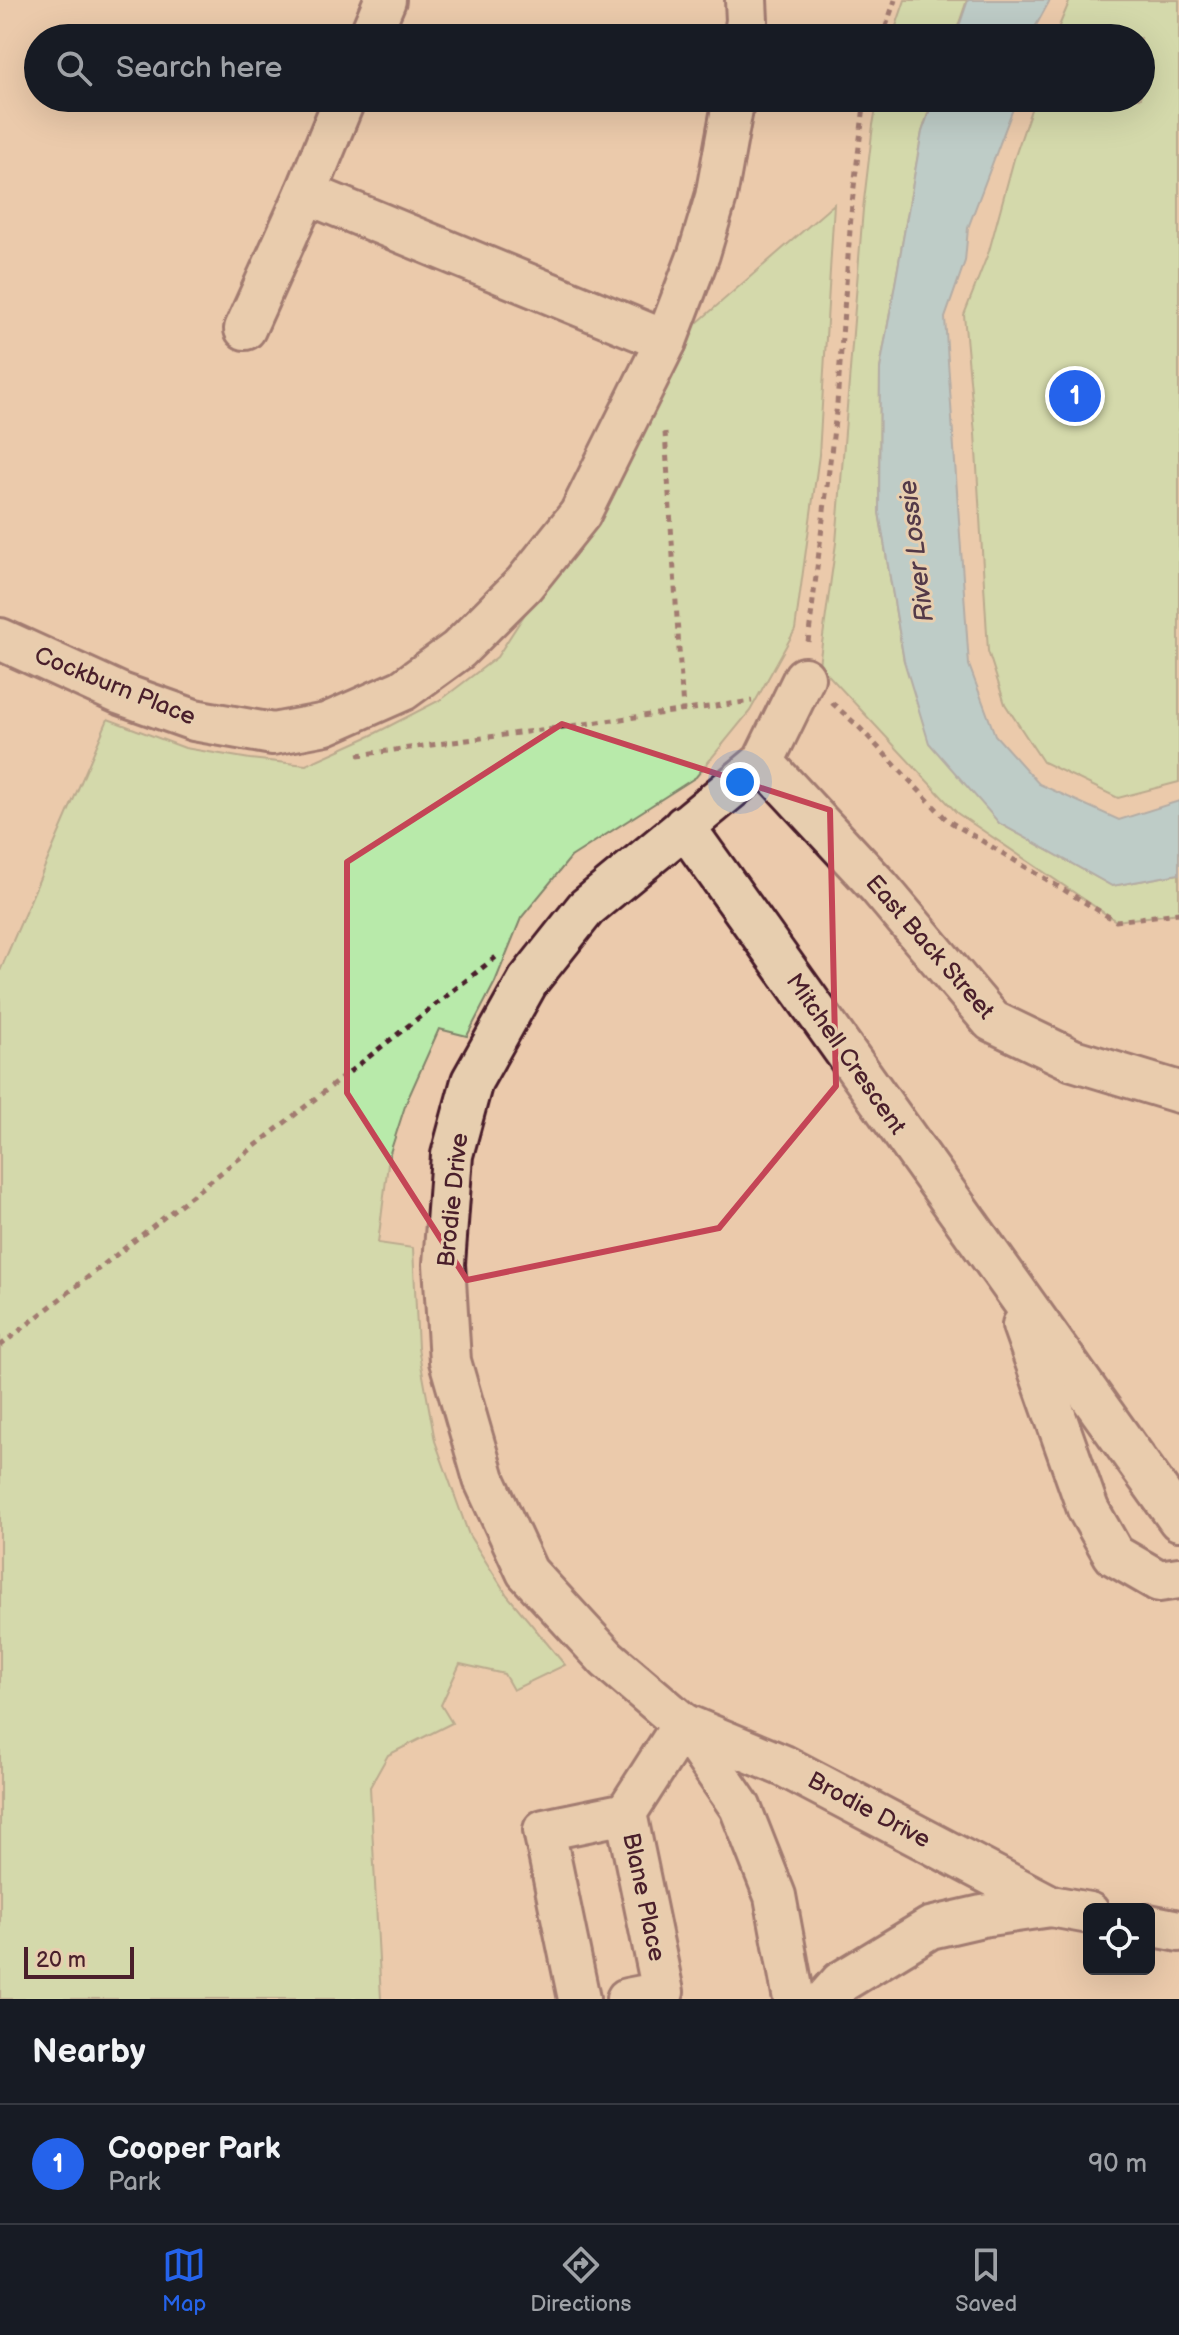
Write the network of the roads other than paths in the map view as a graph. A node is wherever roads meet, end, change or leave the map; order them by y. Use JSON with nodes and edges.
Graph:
{"nodes":[{"id":1,"x":385,"y":0,"type":"edge"},
{"id":2,"x":746,"y":0,"type":"edge"},
{"id":3,"x":375,"y":24,"type":"edge"},
{"id":4,"x":746,"y":24,"type":"edge"},
{"id":5,"x":339,"y":112,"type":"edge"},
{"id":6,"x":731,"y":112,"type":"edge"},
{"id":7,"x":306,"y":193,"type":"junction"},
{"id":8,"x":245,"y":329,"type":"dead end"},
{"id":9,"x":666,"y":341,"type":"junction"},
{"id":10,"x":0,"y":639,"type":"edge"},
{"id":11,"x":804,"y":678,"type":"road end"},
{"id":12,"x":763,"y":762,"type":"junction"},
{"id":13,"x":684,"y":826,"type":"junction"},
{"id":14,"x":1179,"y":1092,"type":"edge"},
{"id":15,"x":1008,"y":1281,"type":"junction"},
{"id":16,"x":1179,"y":1520,"type":"edge"},
{"id":17,"x":1179,"y":1578,"type":"edge"},
{"id":18,"x":683,"y":1724,"type":"junction"},
{"id":19,"x":626,"y":1813,"type":"junction"},
{"id":20,"x":1051,"y":1906,"type":"junction"},
{"id":21,"x":1083,"y":1912,"type":"edge"},
{"id":22,"x":1155,"y":1926,"type":"edge"},
{"id":23,"x":1179,"y":1931,"type":"edge"},
{"id":24,"x":579,"y":1999,"type":"edge"},
{"id":25,"x":627,"y":1999,"type":"edge"},
{"id":26,"x":794,"y":1999,"type":"edge"},
{"id":27,"x":826,"y":1999,"type":"edge"}],
"edges":[{"from":1,"to":3,"type":"street"},
{"from":2,"to":4,"type":"street"},
{"from":5,"to":7,"type":"street"},
{"from":6,"to":9,"type":"street","name":"Cockburn Place"},
{"from":7,"to":8,"type":"street"},
{"from":7,"to":9,"type":"street"},
{"from":9,"to":10,"type":"street","name":"Cockburn Place"},
{"from":11,"to":12,"type":"street","name":"Brodie Drive"},
{"from":12,"to":13,"type":"street","name":"Brodie Drive"},
{"from":12,"to":14,"type":"street","name":"East Back Street"},
{"from":13,"to":15,"type":"street","name":"Mitchell Crescent"},
{"from":13,"to":18,"type":"street","name":"Brodie Drive"},
{"from":15,"to":16,"type":"street","name":"Mitchell Crescent"},
{"from":15,"to":17,"type":"street","name":"Mitchell Crescent"},
{"from":18,"to":19,"type":"street","name":"Blane Place"},
{"from":18,"to":20,"type":"street","name":"Brodie Drive"},
{"from":18,"to":26,"type":"street","name":"Brodie Drive"},
{"from":19,"to":24,"type":"street","name":"Blane Place"},
{"from":19,"to":25,"type":"street","name":"Blane Place"},
{"from":20,"to":21,"type":"street","name":"Brodie Drive"},
{"from":20,"to":27,"type":"street","name":"Brodie Drive"},
{"from":22,"to":23,"type":"street"}]}
